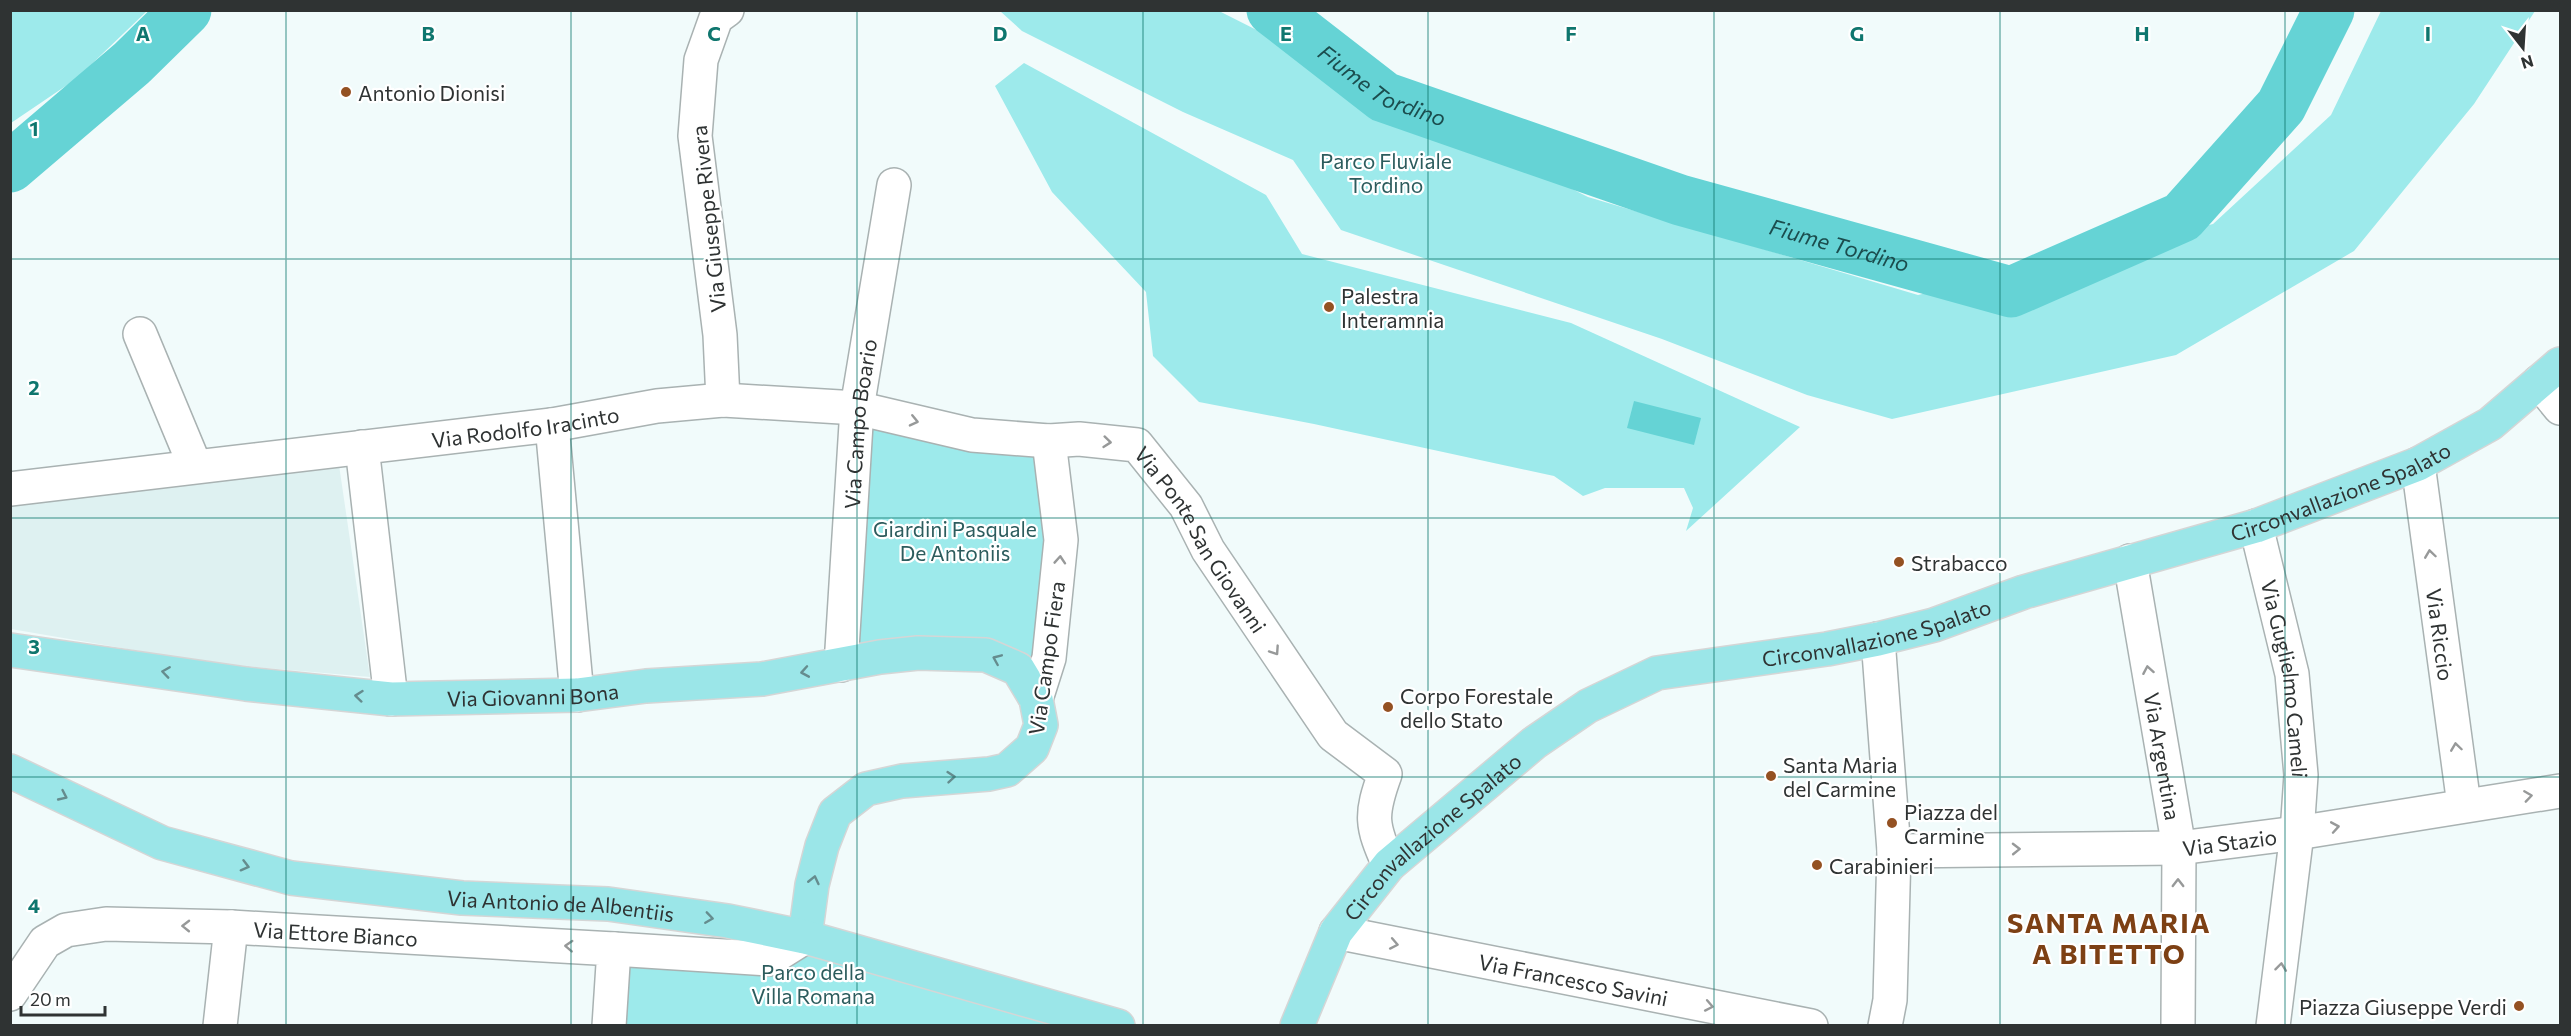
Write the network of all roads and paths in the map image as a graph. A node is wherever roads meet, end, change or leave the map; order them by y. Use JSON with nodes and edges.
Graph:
{"nodes":[{"id":1,"x":727,"y":10,"type":"edge"},
{"id":2,"x":894,"y":184,"type":"dead end"},
{"id":3,"x":140,"y":334,"type":"dead end"},
{"id":4,"x":2550,"y":373,"type":"edge"},
{"id":5,"x":723,"y":400,"type":"junction"},
{"id":6,"x":857,"y":408,"type":"junction"},
{"id":7,"x":2560,"y":408,"type":"edge"},
{"id":8,"x":552,"y":425,"type":"junction"},
{"id":9,"x":1049,"y":441,"type":"junction"},
{"id":10,"x":362,"y":447,"type":"junction"},
{"id":11,"x":2418,"y":464,"type":"junction"},
{"id":12,"x":195,"y":466,"type":"junction"},
{"id":13,"x":10,"y":489,"type":"edge"},
{"id":14,"x":2256,"y":526,"type":"junction"},
{"id":15,"x":2130,"y":561,"type":"junction"},
{"id":16,"x":1878,"y":639,"type":"junction"},
{"id":17,"x":10,"y":650,"type":"edge"},
{"id":18,"x":841,"y":666,"type":"junction"},
{"id":19,"x":577,"y":695,"type":"junction"},
{"id":20,"x":391,"y":699,"type":"junction"},
{"id":21,"x":1036,"y":699,"type":"junction"},
{"id":22,"x":10,"y":771,"type":"edge"},
{"id":23,"x":2560,"y":791,"type":"edge"},
{"id":24,"x":2464,"y":805,"type":"junction"},
{"id":25,"x":2297,"y":833,"type":"junction"},
{"id":26,"x":2179,"y":848,"type":"junction"},
{"id":27,"x":1894,"y":851,"type":"junction"},
{"id":28,"x":1389,"y":865,"type":"junction"},
{"id":29,"x":231,"y":927,"type":"junction"},
{"id":30,"x":1336,"y":932,"type":"junction"},
{"id":31,"x":805,"y":937,"type":"junction"},
{"id":32,"x":614,"y":949,"type":"junction"},
{"id":33,"x":10,"y":994,"type":"edge"},
{"id":34,"x":220,"y":1026,"type":"edge"},
{"id":35,"x":609,"y":1026,"type":"edge"},
{"id":36,"x":1118,"y":1026,"type":"edge"},
{"id":37,"x":1297,"y":1026,"type":"edge"},
{"id":38,"x":1811,"y":1026,"type":"edge"},
{"id":39,"x":1885,"y":1026,"type":"edge"},
{"id":40,"x":2178,"y":1026,"type":"edge"},
{"id":41,"x":2273,"y":1026,"type":"edge"}],
"edges":[{"from":1,"to":5,"type":"street","name":"Via Giuseppe Rivera"},
{"from":2,"to":6,"type":"street","name":"Via Campo Boario"},
{"from":3,"to":12,"type":"street"},
{"from":4,"to":7,"type":"street"},
{"from":4,"to":11,"type":"main road","name":"Circonvallazione Spalato"},
{"from":5,"to":6,"type":"street","name":"Via Rodolfo Iracinto"},
{"from":5,"to":8,"type":"street","name":"Via Rodolfo Iracinto"},
{"from":6,"to":9,"type":"street","name":"Via Ponte San Giovanni","one_way":true},
{"from":6,"to":18,"type":"street","name":"Via Campo Boario"},
{"from":8,"to":10,"type":"street","name":"Via Rodolfo Iracinto"},
{"from":8,"to":19,"type":"street"},
{"from":21,"to":9,"type":"street","name":"Via Campo Fiera","one_way":true},
{"from":9,"to":28,"type":"street","name":"Via Ponte San Giovanni","one_way":true},
{"from":10,"to":12,"type":"street","name":"Via Rodolfo Iracinto"},
{"from":10,"to":20,"type":"street"},
{"from":11,"to":14,"type":"main road","name":"Circonvallazione Spalato"},
{"from":24,"to":11,"type":"street","name":"Via Riccio","one_way":true},
{"from":12,"to":13,"type":"street","name":"Via Rodolfo Iracinto"},
{"from":14,"to":15,"type":"main road","name":"Circonvallazione Spalato"},
{"from":14,"to":25,"type":"street","name":"Via Guglielmo Cameli"},
{"from":15,"to":16,"type":"main road","name":"Circonvallazione Spalato"},
{"from":26,"to":15,"type":"street","name":"Via Argentina","one_way":true},
{"from":16,"to":27,"type":"street"},
{"from":16,"to":28,"type":"main road","name":"Circonvallazione Spalato"},
{"from":20,"to":17,"type":"main road","name":"Via Giovanni Bona","one_way":true},
{"from":18,"to":19,"type":"main road","name":"Via Giovanni Bona","one_way":true},
{"from":21,"to":18,"type":"main road","name":"Via Giovanni Bona","one_way":true},
{"from":19,"to":20,"type":"main road","name":"Via Giovanni Bona"},
{"from":31,"to":21,"type":"main road","name":"Via Campo Fiera","one_way":true},
{"from":22,"to":31,"type":"main road","name":"Via Antonio de Albentiis","one_way":true},
{"from":24,"to":23,"type":"street","name":"Via Stazio","one_way":true},
{"from":25,"to":24,"type":"street","name":"Via Stazio","one_way":true},
{"from":25,"to":26,"type":"street","name":"Via Stazio"},
{"from":41,"to":25,"type":"street","name":"Via Guglielmo Cameli","one_way":true},
{"from":27,"to":26,"type":"street","name":"Via Stazio","one_way":true},
{"from":40,"to":26,"type":"street","name":"Via Argentina","one_way":true},
{"from":27,"to":39,"type":"street"},
{"from":28,"to":30,"type":"main road","name":"Circonvallazione Spalato"},
{"from":32,"to":29,"type":"street","name":"Via Ettore Bianco","one_way":true},
{"from":29,"to":33,"type":"street","name":"Via Ettore Bianco","one_way":true},
{"from":29,"to":34,"type":"street"},
{"from":30,"to":37,"type":"main road","name":"Circonvallazione Spalato"},
{"from":30,"to":38,"type":"street","name":"Via Francesco Savini","one_way":true},
{"from":31,"to":32,"type":"street","name":"Via Ettore Bianco"},
{"from":31,"to":36,"type":"main road","name":"Via Antonio de Albentiis"},
{"from":32,"to":35,"type":"street"}]}
